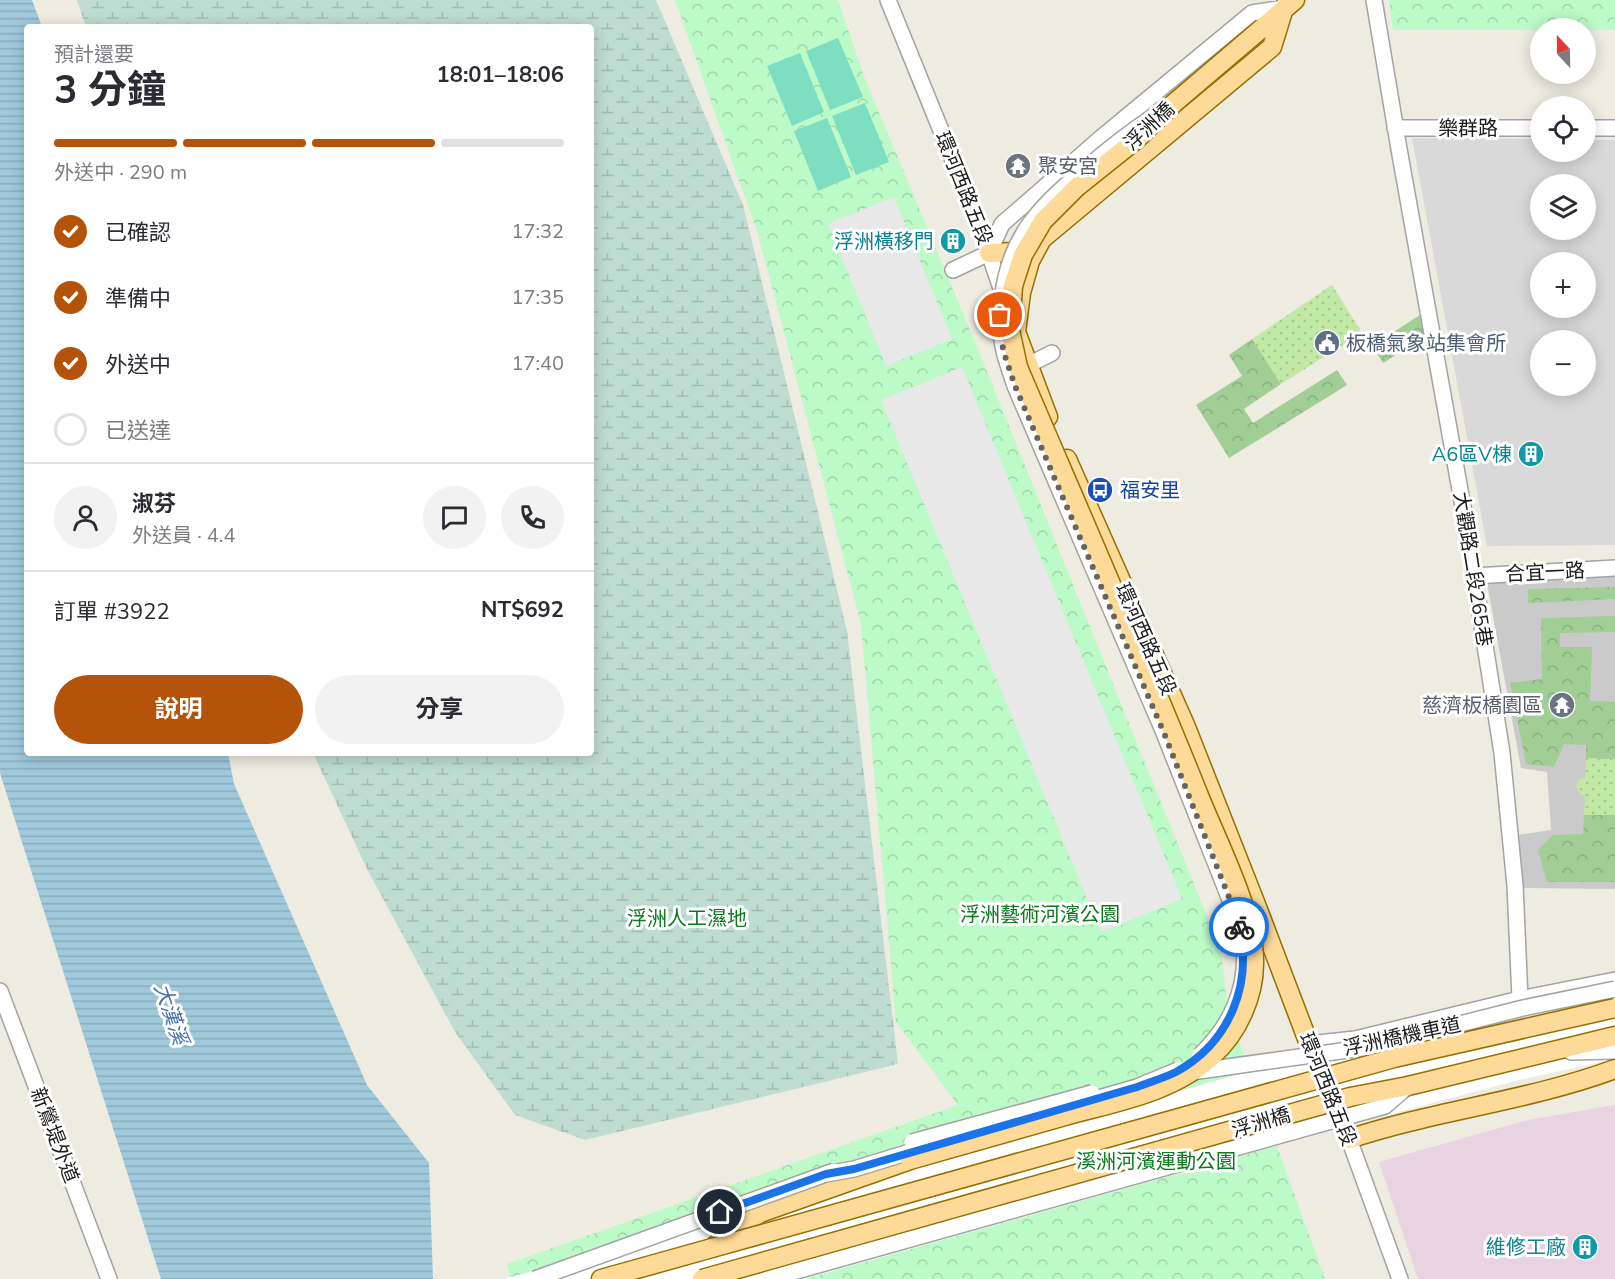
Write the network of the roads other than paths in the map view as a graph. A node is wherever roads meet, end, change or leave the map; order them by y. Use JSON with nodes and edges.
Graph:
{"nodes":[{"id":1,"x":888,"y":0,"type":"edge"},
{"id":2,"x":1374,"y":0,"type":"edge"},
{"id":3,"x":1286,"y":3,"type":"edge"},
{"id":4,"x":1173,"y":104,"type":"junction"},
{"id":5,"x":1395,"y":128,"type":"junction"},
{"id":6,"x":1530,"y":128,"type":"edge"},
{"id":7,"x":1596,"y":128,"type":"edge"},
{"id":8,"x":1615,"y":128,"type":"edge"},
{"id":9,"x":1042,"y":239,"type":"junction"},
{"id":10,"x":989,"y":253,"type":"junction"},
{"id":11,"x":954,"y":270,"type":"dead end"},
{"id":12,"x":1016,"y":332,"type":"junction"},
{"id":13,"x":1052,"y":353,"type":"dead end"},
{"id":14,"x":1028,"y":365,"type":"junction"},
{"id":15,"x":1615,"y":568,"type":"edge"},
{"id":16,"x":1474,"y":576,"type":"junction"},
{"id":17,"x":1615,"y":980,"type":"edge"},
{"id":18,"x":1615,"y":989,"type":"edge"},
{"id":19,"x":0,"y":991,"type":"edge"},
{"id":20,"x":1520,"y":999,"type":"junction"},
{"id":21,"x":1615,"y":1008,"type":"edge"},
{"id":22,"x":1615,"y":1036,"type":"edge"},
{"id":23,"x":1309,"y":1044,"type":"junction"},
{"id":24,"x":1615,"y":1051,"type":"edge"},
{"id":25,"x":1547,"y":1052,"type":"junction"},
{"id":26,"x":1615,"y":1069,"type":"edge"},
{"id":27,"x":1615,"y":1084,"type":"edge"},
{"id":28,"x":1570,"y":1085,"type":"junction"},
{"id":29,"x":1408,"y":1086,"type":"junction"},
{"id":30,"x":1349,"y":1139,"type":"junction"},
{"id":31,"x":826,"y":1174,"type":"junction"},
{"id":32,"x":712,"y":1248,"type":"junction"},
{"id":33,"x":109,"y":1279,"type":"edge"},
{"id":34,"x":535,"y":1279,"type":"edge"},
{"id":35,"x":602,"y":1279,"type":"edge"},
{"id":36,"x":702,"y":1279,"type":"edge"},
{"id":37,"x":768,"y":1279,"type":"edge"},
{"id":38,"x":1400,"y":1279,"type":"edge"}],
"edges":[{"from":1,"to":10,"type":"street","name":"環河西路五段"},
{"from":2,"to":5,"type":"street","name":"大觀路二段265巷"},
{"from":3,"to":4,"type":"main road","name":"浮洲橋"},
{"from":3,"to":9,"type":"main road"},
{"from":3,"to":10,"type":"street"},
{"from":4,"to":31,"type":"street","bridge":true},
{"from":4,"to":32,"type":"main road","name":"浮洲橋","bridge":true},
{"from":5,"to":6,"type":"street","name":"樂群路"},
{"from":5,"to":16,"type":"street","name":"大觀路二段265巷"},
{"from":7,"to":8,"type":"street"},
{"from":9,"to":10,"type":"main road"},
{"from":9,"to":12,"type":"main road"},
{"from":10,"to":11,"type":"street"},
{"from":10,"to":12,"type":"street","name":"環河西路五段"},
{"from":12,"to":14,"type":"main road","name":"環河西路五段"},
{"from":13,"to":14,"type":"street"},
{"from":14,"to":23,"type":"main road","name":"環河西路五段"},
{"from":15,"to":16,"type":"street","name":"合宜一路"},
{"from":16,"to":20,"type":"street","name":"大觀路二段265巷"},
{"from":17,"to":20,"type":"street"},
{"from":18,"to":31,"type":"street","name":"浮洲橋機車道","bridge":true},
{"from":19,"to":33,"type":"street","name":"新鶯堤外道"},
{"from":20,"to":23,"type":"street"},
{"from":21,"to":32,"type":"main road","name":"浮洲橋","bridge":true},
{"from":22,"to":25,"type":"main road","name":"浮洲橋"},
{"from":23,"to":30,"type":"main road","name":"環河西路五段"},
{"from":24,"to":25,"type":"street"},
{"from":25,"to":29,"type":"main road","name":"浮洲橋"},
{"from":26,"to":28,"type":"main road"},
{"from":27,"to":28,"type":"main road"},
{"from":28,"to":30,"type":"main road"},
{"from":29,"to":36,"type":"main road","name":"浮洲橋","bridge":true},
{"from":29,"to":37,"type":"street","bridge":true},
{"from":30,"to":38,"type":"street","name":"環河西路五段"},
{"from":31,"to":34,"type":"street","name":"浮洲橋機車道","bridge":true},
{"from":32,"to":35,"type":"main road","name":"浮洲橋"}]}
